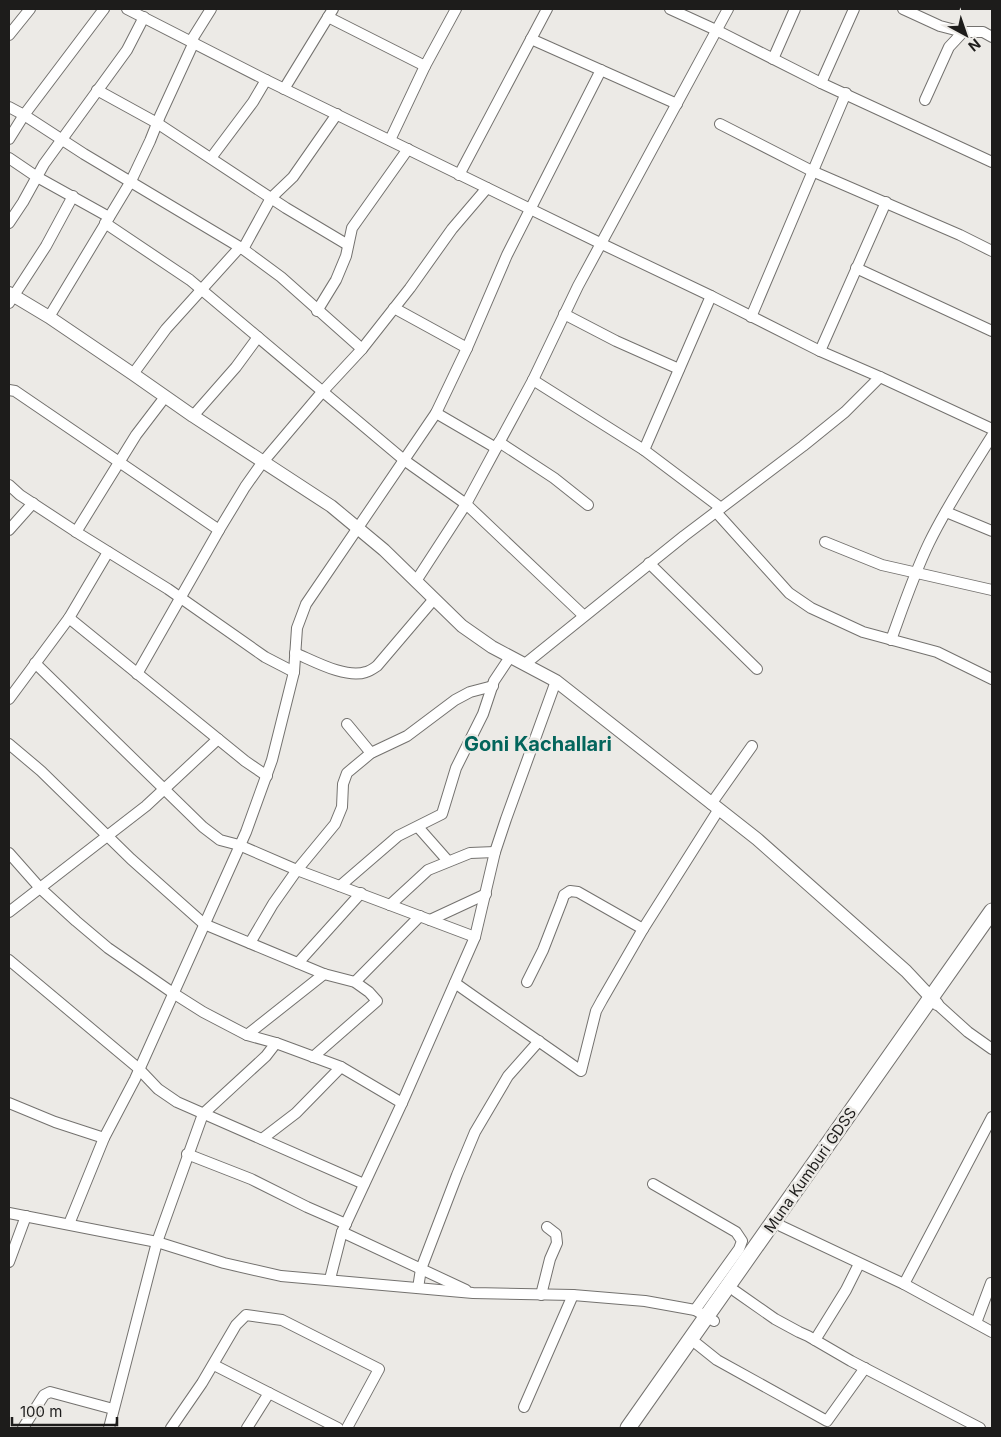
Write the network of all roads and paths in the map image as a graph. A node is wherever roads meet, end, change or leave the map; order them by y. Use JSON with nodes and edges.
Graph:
{"nodes":[{"id":1,"x":30,"y":9,"type":"edge"},
{"id":2,"x":104,"y":9,"type":"edge"},
{"id":3,"x":127,"y":9,"type":"edge"},
{"id":4,"x":211,"y":9,"type":"edge"},
{"id":5,"x":456,"y":9,"type":"edge"},
{"id":6,"x":547,"y":9,"type":"edge"},
{"id":7,"x":670,"y":9,"type":"edge"},
{"id":8,"x":728,"y":9,"type":"edge"},
{"id":9,"x":795,"y":9,"type":"edge"},
{"id":10,"x":854,"y":9,"type":"edge"},
{"id":11,"x":903,"y":9,"type":"edge"},
{"id":12,"x":330,"y":13,"type":"edge"},
{"id":13,"x":144,"y":17,"type":"junction"},
{"id":14,"x":716,"y":30,"type":"junction"},
{"id":15,"x":963,"y":32,"type":"junction"},
{"id":16,"x":9,"y":35,"type":"edge"},
{"id":17,"x":992,"y":37,"type":"edge"},
{"id":18,"x":531,"y":38,"type":"junction"},
{"id":19,"x":193,"y":41,"type":"junction"},
{"id":20,"x":772,"y":59,"type":"junction"},
{"id":21,"x":425,"y":66,"type":"junction"},
{"id":22,"x":601,"y":70,"type":"junction"},
{"id":23,"x":266,"y":80,"type":"junction"},
{"id":24,"x":821,"y":83,"type":"junction"},
{"id":25,"x":284,"y":89,"type":"junction"},
{"id":26,"x":97,"y":90,"type":"junction"},
{"id":27,"x":846,"y":93,"type":"junction"},
{"id":28,"x":925,"y":100,"type":"dead end"},
{"id":29,"x":677,"y":104,"type":"junction"},
{"id":30,"x":9,"y":107,"type":"edge"},
{"id":31,"x":337,"y":114,"type":"junction"},
{"id":32,"x":24,"y":115,"type":"junction"},
{"id":33,"x":157,"y":123,"type":"junction"},
{"id":34,"x":720,"y":124,"type":"dead end"},
{"id":35,"x":9,"y":139,"type":"edge"},
{"id":36,"x":61,"y":139,"type":"junction"},
{"id":37,"x":390,"y":140,"type":"junction"},
{"id":38,"x":408,"y":149,"type":"junction"},
{"id":39,"x":9,"y":158,"type":"edge"},
{"id":40,"x":211,"y":158,"type":"junction"},
{"id":41,"x":992,"y":162,"type":"edge"},
{"id":42,"x":812,"y":171,"type":"junction"},
{"id":43,"x":459,"y":175,"type":"junction"},
{"id":44,"x":37,"y":177,"type":"junction"},
{"id":45,"x":131,"y":181,"type":"junction"},
{"id":46,"x":487,"y":188,"type":"junction"},
{"id":47,"x":73,"y":196,"type":"junction"},
{"id":48,"x":271,"y":198,"type":"junction"},
{"id":49,"x":886,"y":202,"type":"junction"},
{"id":50,"x":531,"y":210,"type":"junction"},
{"id":51,"x":107,"y":220,"type":"junction"},
{"id":52,"x":9,"y":223,"type":"edge"},
{"id":53,"x":348,"y":244,"type":"junction"},
{"id":54,"x":602,"y":244,"type":"junction"},
{"id":55,"x":241,"y":248,"type":"junction"},
{"id":56,"x":992,"y":251,"type":"edge"},
{"id":57,"x":856,"y":268,"type":"junction"},
{"id":58,"x":202,"y":290,"type":"junction"},
{"id":59,"x":711,"y":296,"type":"junction"},
{"id":60,"x":10,"y":298,"type":"edge"},
{"id":61,"x":394,"y":308,"type":"junction"},
{"id":62,"x":318,"y":311,"type":"junction"},
{"id":63,"x":564,"y":314,"type":"junction"},
{"id":64,"x":49,"y":317,"type":"junction"},
{"id":65,"x":751,"y":317,"type":"junction"},
{"id":66,"x":992,"y":331,"type":"edge"},
{"id":67,"x":258,"y":337,"type":"junction"},
{"id":68,"x":467,"y":348,"type":"junction"},
{"id":69,"x":362,"y":349,"type":"junction"},
{"id":70,"x":820,"y":351,"type":"junction"},
{"id":71,"x":679,"y":369,"type":"junction"},
{"id":72,"x":133,"y":374,"type":"junction"},
{"id":73,"x":880,"y":377,"type":"junction"},
{"id":74,"x":533,"y":380,"type":"junction"},
{"id":75,"x":9,"y":390,"type":"edge"},
{"id":76,"x":323,"y":391,"type":"junction"},
{"id":77,"x":165,"y":396,"type":"junction"},
{"id":78,"x":436,"y":413,"type":"junction"},
{"id":79,"x":192,"y":416,"type":"junction"},
{"id":80,"x":992,"y":429,"type":"edge"},
{"id":81,"x":992,"y":436,"type":"edge"},
{"id":82,"x":498,"y":445,"type":"junction"},
{"id":83,"x":644,"y":450,"type":"junction"},
{"id":84,"x":404,"y":460,"type":"junction"},
{"id":85,"x":120,"y":462,"type":"junction"},
{"id":86,"x":262,"y":463,"type":"junction"},
{"id":87,"x":9,"y":485,"type":"edge"},
{"id":88,"x":33,"y":503,"type":"junction"},
{"id":89,"x":466,"y":504,"type":"junction"},
{"id":90,"x":588,"y":506,"type":"dead end"},
{"id":91,"x":718,"y":510,"type":"junction"},
{"id":92,"x":946,"y":512,"type":"junction"},
{"id":93,"x":357,"y":528,"type":"junction"},
{"id":94,"x":9,"y":530,"type":"edge"},
{"id":95,"x":219,"y":530,"type":"junction"},
{"id":96,"x":992,"y":531,"type":"edge"},
{"id":97,"x":76,"y":532,"type":"junction"},
{"id":98,"x":825,"y":542,"type":"dead end"},
{"id":99,"x":108,"y":552,"type":"junction"},
{"id":100,"x":649,"y":563,"type":"junction"},
{"id":101,"x":915,"y":573,"type":"junction"},
{"id":102,"x":416,"y":581,"type":"junction"},
{"id":103,"x":992,"y":590,"type":"edge"},
{"id":104,"x":182,"y":598,"type":"junction"},
{"id":105,"x":434,"y":599,"type":"junction"},
{"id":106,"x":583,"y":616,"type":"junction"},
{"id":107,"x":69,"y":618,"type":"junction"},
{"id":108,"x":891,"y":640,"type":"junction"},
{"id":109,"x":295,"y":652,"type":"junction"},
{"id":110,"x":510,"y":657,"type":"junction"},
{"id":111,"x":35,"y":664,"type":"junction"},
{"id":112,"x":525,"y":664,"type":"junction"},
{"id":113,"x":757,"y":669,"type":"dead end"},
{"id":114,"x":294,"y":672,"type":"junction"},
{"id":115,"x":137,"y":674,"type":"junction"},
{"id":116,"x":992,"y":679,"type":"edge"},
{"id":117,"x":556,"y":681,"type":"junction"},
{"id":118,"x":492,"y":686,"type":"junction"},
{"id":119,"x":9,"y":699,"type":"edge"},
{"id":120,"x":347,"y":724,"type":"dead end"},
{"id":121,"x":218,"y":739,"type":"junction"},
{"id":122,"x":9,"y":744,"type":"edge"},
{"id":123,"x":752,"y":746,"type":"dead end"},
{"id":124,"x":371,"y":753,"type":"junction"},
{"id":125,"x":267,"y":776,"type":"junction"},
{"id":126,"x":165,"y":788,"type":"junction"},
{"id":127,"x":715,"y":807,"type":"junction"},
{"id":128,"x":418,"y":827,"type":"junction"},
{"id":129,"x":107,"y":835,"type":"junction"},
{"id":130,"x":240,"y":845,"type":"junction"},
{"id":131,"x":9,"y":852,"type":"edge"},
{"id":132,"x":495,"y":852,"type":"junction"},
{"id":133,"x":448,"y":861,"type":"junction"},
{"id":134,"x":297,"y":870,"type":"junction"},
{"id":135,"x":340,"y":886,"type":"junction"},
{"id":136,"x":40,"y":888,"type":"junction"},
{"id":137,"x":361,"y":893,"type":"junction"},
{"id":138,"x":486,"y":894,"type":"junction"},
{"id":139,"x":390,"y":904,"type":"junction"},
{"id":140,"x":992,"y":911,"type":"edge"},
{"id":141,"x":9,"y":912,"type":"edge"},
{"id":142,"x":425,"y":918,"type":"junction"},
{"id":143,"x":204,"y":924,"type":"junction"},
{"id":144,"x":992,"y":926,"type":"edge"},
{"id":145,"x":643,"y":928,"type":"junction"},
{"id":146,"x":475,"y":936,"type":"junction"},
{"id":147,"x":250,"y":943,"type":"junction"},
{"id":148,"x":9,"y":960,"type":"edge"},
{"id":149,"x":298,"y":963,"type":"junction"},
{"id":150,"x":324,"y":974,"type":"junction"},
{"id":151,"x":355,"y":982,"type":"junction"},
{"id":152,"x":527,"y":982,"type":"dead end"},
{"id":153,"x":455,"y":983,"type":"junction"},
{"id":154,"x":173,"y":993,"type":"junction"},
{"id":155,"x":934,"y":1001,"type":"junction"},
{"id":156,"x":248,"y":1036,"type":"junction"},
{"id":157,"x":539,"y":1041,"type":"junction"},
{"id":158,"x":276,"y":1043,"type":"junction"},
{"id":159,"x":992,"y":1049,"type":"edge"},
{"id":160,"x":313,"y":1056,"type":"junction"},
{"id":161,"x":341,"y":1067,"type":"junction"},
{"id":162,"x":138,"y":1068,"type":"junction"},
{"id":163,"x":9,"y":1103,"type":"edge"},
{"id":164,"x":402,"y":1104,"type":"junction"},
{"id":165,"x":203,"y":1114,"type":"junction"},
{"id":166,"x":992,"y":1117,"type":"edge"},
{"id":167,"x":104,"y":1138,"type":"junction"},
{"id":168,"x":262,"y":1139,"type":"junction"},
{"id":169,"x":187,"y":1154,"type":"junction"},
{"id":170,"x":364,"y":1184,"type":"junction"},
{"id":171,"x":654,"y":1184,"type":"dead end"},
{"id":172,"x":9,"y":1213,"type":"edge"},
{"id":173,"x":26,"y":1216,"type":"junction"},
{"id":174,"x":69,"y":1224,"type":"junction"},
{"id":175,"x":782,"y":1226,"type":"junction"},
{"id":176,"x":547,"y":1227,"type":"dead end"},
{"id":177,"x":344,"y":1228,"type":"junction"},
{"id":178,"x":157,"y":1242,"type":"junction"},
{"id":179,"x":9,"y":1262,"type":"edge"},
{"id":180,"x":859,"y":1264,"type":"junction"},
{"id":181,"x":422,"y":1269,"type":"junction"},
{"id":182,"x":330,"y":1279,"type":"junction"},
{"id":183,"x":904,"y":1284,"type":"junction"},
{"id":184,"x":992,"y":1284,"type":"edge"},
{"id":185,"x":418,"y":1288,"type":"junction"},
{"id":186,"x":735,"y":1291,"type":"junction"},
{"id":187,"x":473,"y":1293,"type":"junction"},
{"id":188,"x":541,"y":1295,"type":"junction"},
{"id":189,"x":573,"y":1295,"type":"junction"},
{"id":190,"x":705,"y":1316,"type":"junction"},
{"id":191,"x":976,"y":1323,"type":"junction"},
{"id":192,"x":992,"y":1332,"type":"edge"},
{"id":193,"x":815,"y":1340,"type":"junction"},
{"id":194,"x":697,"y":1344,"type":"junction"},
{"id":195,"x":214,"y":1365,"type":"junction"},
{"id":196,"x":865,"y":1368,"type":"junction"},
{"id":197,"x":269,"y":1393,"type":"junction"},
{"id":198,"x":524,"y":1407,"type":"dead end"},
{"id":199,"x":113,"y":1409,"type":"junction"},
{"id":200,"x":23,"y":1428,"type":"edge"},
{"id":201,"x":109,"y":1428,"type":"edge"},
{"id":202,"x":171,"y":1428,"type":"edge"},
{"id":203,"x":247,"y":1428,"type":"edge"},
{"id":204,"x":338,"y":1428,"type":"edge"},
{"id":205,"x":347,"y":1428,"type":"edge"},
{"id":206,"x":628,"y":1428,"type":"edge"},
{"id":207,"x":638,"y":1428,"type":"edge"},
{"id":208,"x":980,"y":1428,"type":"edge"}],
"edges":[{"from":1,"to":16,"type":"street"},
{"from":2,"to":32,"type":"street"},
{"from":3,"to":13,"type":"street"},
{"from":4,"to":19,"type":"street"},
{"from":5,"to":21,"type":"street"},
{"from":6,"to":18,"type":"street"},
{"from":7,"to":14,"type":"street"},
{"from":8,"to":14,"type":"street"},
{"from":9,"to":20,"type":"street"},
{"from":10,"to":24,"type":"street"},
{"from":11,"to":15,"type":"street"},
{"from":12,"to":21,"type":"street"},
{"from":12,"to":25,"type":"street"},
{"from":13,"to":19,"type":"street"},
{"from":13,"to":26,"type":"street"},
{"from":14,"to":20,"type":"street"},
{"from":14,"to":29,"type":"street"},
{"from":15,"to":17,"type":"street"},
{"from":15,"to":28,"type":"street"},
{"from":18,"to":22,"type":"street"},
{"from":18,"to":43,"type":"street"},
{"from":19,"to":23,"type":"street"},
{"from":19,"to":33,"type":"street"},
{"from":20,"to":24,"type":"street"},
{"from":21,"to":37,"type":"street"},
{"from":22,"to":29,"type":"street"},
{"from":22,"to":50,"type":"street"},
{"from":23,"to":25,"type":"street"},
{"from":23,"to":40,"type":"street"},
{"from":24,"to":27,"type":"street"},
{"from":25,"to":31,"type":"street"},
{"from":26,"to":33,"type":"street"},
{"from":26,"to":36,"type":"street"},
{"from":27,"to":41,"type":"street"},
{"from":27,"to":42,"type":"street"},
{"from":29,"to":54,"type":"street"},
{"from":30,"to":32,"type":"street"},
{"from":31,"to":37,"type":"street"},
{"from":31,"to":48,"type":"street"},
{"from":32,"to":35,"type":"street"},
{"from":32,"to":36,"type":"street"},
{"from":33,"to":40,"type":"street"},
{"from":33,"to":45,"type":"street"},
{"from":34,"to":42,"type":"street"},
{"from":36,"to":44,"type":"street"},
{"from":36,"to":45,"type":"street"},
{"from":37,"to":38,"type":"street"},
{"from":38,"to":43,"type":"street"},
{"from":38,"to":53,"type":"street"},
{"from":39,"to":44,"type":"street"},
{"from":40,"to":48,"type":"street"},
{"from":42,"to":49,"type":"street"},
{"from":42,"to":65,"type":"street"},
{"from":43,"to":46,"type":"street"},
{"from":44,"to":47,"type":"street"},
{"from":44,"to":52,"type":"street"},
{"from":45,"to":51,"type":"street"},
{"from":45,"to":55,"type":"street"},
{"from":46,"to":50,"type":"street"},
{"from":46,"to":61,"type":"street"},
{"from":47,"to":51,"type":"street"},
{"from":47,"to":60,"type":"street"},
{"from":48,"to":53,"type":"street"},
{"from":48,"to":55,"type":"street"},
{"from":49,"to":56,"type":"street"},
{"from":49,"to":57,"type":"street"},
{"from":50,"to":54,"type":"street"},
{"from":50,"to":68,"type":"street"},
{"from":51,"to":58,"type":"street"},
{"from":51,"to":64,"type":"street"},
{"from":53,"to":62,"type":"street"},
{"from":54,"to":59,"type":"street"},
{"from":54,"to":63,"type":"street"},
{"from":55,"to":58,"type":"street"},
{"from":55,"to":62,"type":"street"},
{"from":57,"to":66,"type":"street"},
{"from":57,"to":70,"type":"street"},
{"from":58,"to":67,"type":"street"},
{"from":58,"to":72,"type":"street"},
{"from":59,"to":65,"type":"street"},
{"from":59,"to":71,"type":"street"},
{"from":60,"to":64,"type":"main road"},
{"from":61,"to":68,"type":"street"},
{"from":61,"to":69,"type":"street"},
{"from":62,"to":69,"type":"street"},
{"from":63,"to":71,"type":"street"},
{"from":63,"to":74,"type":"street"},
{"from":64,"to":72,"type":"main road"},
{"from":65,"to":70,"type":"street"},
{"from":67,"to":76,"type":"street"},
{"from":67,"to":79,"type":"street"},
{"from":68,"to":78,"type":"street"},
{"from":69,"to":76,"type":"street"},
{"from":70,"to":73,"type":"street"},
{"from":71,"to":83,"type":"street"},
{"from":72,"to":77,"type":"main road"},
{"from":73,"to":80,"type":"street"},
{"from":73,"to":91,"type":"street"},
{"from":74,"to":82,"type":"street"},
{"from":74,"to":83,"type":"street"},
{"from":75,"to":85,"type":"street"},
{"from":76,"to":84,"type":"street"},
{"from":76,"to":86,"type":"street"},
{"from":77,"to":79,"type":"main road"},
{"from":77,"to":85,"type":"street"},
{"from":78,"to":82,"type":"street"},
{"from":78,"to":84,"type":"street"},
{"from":79,"to":86,"type":"main road"},
{"from":81,"to":92,"type":"street"},
{"from":82,"to":89,"type":"street"},
{"from":82,"to":90,"type":"street"},
{"from":83,"to":91,"type":"street"},
{"from":84,"to":89,"type":"street"},
{"from":84,"to":93,"type":"street"},
{"from":85,"to":95,"type":"street"},
{"from":85,"to":97,"type":"street"},
{"from":86,"to":93,"type":"main road"},
{"from":86,"to":95,"type":"street"},
{"from":87,"to":88,"type":"street"},
{"from":88,"to":94,"type":"street"},
{"from":88,"to":97,"type":"street"},
{"from":89,"to":102,"type":"street"},
{"from":89,"to":106,"type":"street"},
{"from":91,"to":100,"type":"street"},
{"from":91,"to":108,"type":"street"},
{"from":92,"to":96,"type":"street"},
{"from":92,"to":101,"type":"street"},
{"from":93,"to":102,"type":"main road"},
{"from":93,"to":109,"type":"street"},
{"from":95,"to":104,"type":"street"},
{"from":97,"to":99,"type":"street"},
{"from":98,"to":101,"type":"street"},
{"from":99,"to":104,"type":"street"},
{"from":99,"to":107,"type":"street"},
{"from":100,"to":106,"type":"street"},
{"from":100,"to":113,"type":"street"},
{"from":101,"to":103,"type":"street"},
{"from":101,"to":108,"type":"street"},
{"from":102,"to":105,"type":"main road"},
{"from":104,"to":114,"type":"street"},
{"from":104,"to":115,"type":"street"},
{"from":105,"to":109,"type":"street"},
{"from":105,"to":110,"type":"main road"},
{"from":106,"to":112,"type":"street"},
{"from":107,"to":111,"type":"street"},
{"from":107,"to":115,"type":"street"},
{"from":108,"to":116,"type":"street"},
{"from":109,"to":114,"type":"street"},
{"from":110,"to":112,"type":"main road"},
{"from":110,"to":118,"type":"street"},
{"from":111,"to":119,"type":"street"},
{"from":111,"to":126,"type":"street"},
{"from":112,"to":117,"type":"main road"},
{"from":114,"to":125,"type":"street"},
{"from":115,"to":121,"type":"street"},
{"from":117,"to":127,"type":"main road"},
{"from":117,"to":132,"type":"street"},
{"from":118,"to":124,"type":"street"},
{"from":118,"to":128,"type":"street"},
{"from":120,"to":124,"type":"street"},
{"from":121,"to":125,"type":"street"},
{"from":121,"to":126,"type":"street"},
{"from":122,"to":129,"type":"street"},
{"from":123,"to":127,"type":"street"},
{"from":124,"to":134,"type":"street"},
{"from":125,"to":130,"type":"street"},
{"from":126,"to":129,"type":"street"},
{"from":126,"to":130,"type":"street"},
{"from":127,"to":145,"type":"street"},
{"from":127,"to":155,"type":"main road"},
{"from":128,"to":133,"type":"street"},
{"from":128,"to":135,"type":"street"},
{"from":129,"to":136,"type":"street"},
{"from":129,"to":143,"type":"street"},
{"from":130,"to":134,"type":"street"},
{"from":130,"to":143,"type":"street"},
{"from":131,"to":136,"type":"street"},
{"from":132,"to":133,"type":"street"},
{"from":132,"to":138,"type":"street"},
{"from":133,"to":139,"type":"street"},
{"from":134,"to":135,"type":"street"},
{"from":134,"to":147,"type":"street"},
{"from":135,"to":137,"type":"street"},
{"from":136,"to":141,"type":"street"},
{"from":136,"to":154,"type":"street"},
{"from":137,"to":139,"type":"street"},
{"from":137,"to":149,"type":"street"},
{"from":138,"to":142,"type":"street"},
{"from":138,"to":146,"type":"street"},
{"from":139,"to":142,"type":"street"},
{"from":140,"to":155,"type":"highway","name":"Muna Kumburi GDSS"},
{"from":142,"to":146,"type":"street"},
{"from":142,"to":151,"type":"street"},
{"from":143,"to":147,"type":"street"},
{"from":143,"to":154,"type":"street"},
{"from":144,"to":155,"type":"highway","name":"Muna Kumburi GDSS"},
{"from":145,"to":152,"type":"street"},
{"from":145,"to":157,"type":"street"},
{"from":146,"to":153,"type":"street"},
{"from":147,"to":149,"type":"street"},
{"from":148,"to":162,"type":"street"},
{"from":149,"to":150,"type":"street"},
{"from":150,"to":151,"type":"street"},
{"from":150,"to":156,"type":"street"},
{"from":151,"to":160,"type":"street"},
{"from":153,"to":157,"type":"street"},
{"from":153,"to":164,"type":"street"},
{"from":154,"to":156,"type":"street"},
{"from":154,"to":162,"type":"street"},
{"from":155,"to":159,"type":"street"},
{"from":155,"to":175,"type":"highway","name":"Muna Kumburi GDSS"},
{"from":155,"to":190,"type":"highway","name":"Muna Kumburi GDSS"},
{"from":156,"to":158,"type":"street"},
{"from":157,"to":181,"type":"street"},
{"from":158,"to":160,"type":"street"},
{"from":158,"to":165,"type":"street"},
{"from":160,"to":161,"type":"street"},
{"from":161,"to":164,"type":"street"},
{"from":161,"to":168,"type":"street"},
{"from":162,"to":165,"type":"street"},
{"from":162,"to":167,"type":"street"},
{"from":163,"to":167,"type":"street"},
{"from":164,"to":170,"type":"street"},
{"from":165,"to":168,"type":"street"},
{"from":165,"to":169,"type":"street"},
{"from":166,"to":183,"type":"street"},
{"from":167,"to":174,"type":"street"},
{"from":168,"to":170,"type":"street"},
{"from":169,"to":177,"type":"street"},
{"from":169,"to":178,"type":"street"},
{"from":170,"to":177,"type":"street"},
{"from":171,"to":190,"type":"street"},
{"from":172,"to":173,"type":"street"},
{"from":173,"to":174,"type":"street"},
{"from":173,"to":179,"type":"street"},
{"from":174,"to":178,"type":"street"},
{"from":175,"to":180,"type":"street"},
{"from":175,"to":186,"type":"highway","name":"Muna Kumburi GDSS"},
{"from":176,"to":188,"type":"street"},
{"from":177,"to":181,"type":"street"},
{"from":177,"to":182,"type":"street"},
{"from":178,"to":182,"type":"street"},
{"from":178,"to":199,"type":"street"},
{"from":180,"to":183,"type":"street"},
{"from":180,"to":193,"type":"street"},
{"from":181,"to":185,"type":"street"},
{"from":181,"to":187,"type":"street"},
{"from":182,"to":185,"type":"street"},
{"from":183,"to":191,"type":"street"},
{"from":184,"to":191,"type":"street"},
{"from":185,"to":187,"type":"street"},
{"from":186,"to":190,"type":"highway","name":"Muna Kumburi GDSS"},
{"from":186,"to":193,"type":"street"},
{"from":187,"to":188,"type":"street"},
{"from":188,"to":189,"type":"street"},
{"from":189,"to":190,"type":"street"},
{"from":189,"to":198,"type":"street"},
{"from":190,"to":194,"type":"highway","name":"Muna Kumburi GDSS"},
{"from":190,"to":206,"type":"highway","name":"Muna Kumburi GDSS"},
{"from":191,"to":192,"type":"street"},
{"from":193,"to":196,"type":"street"},
{"from":194,"to":196,"type":"street"},
{"from":194,"to":207,"type":"highway","name":"Muna Kumburi GDSS"},
{"from":195,"to":197,"type":"street"},
{"from":195,"to":202,"type":"street"},
{"from":195,"to":205,"type":"street"},
{"from":196,"to":208,"type":"street"},
{"from":197,"to":203,"type":"street"},
{"from":197,"to":204,"type":"street"},
{"from":199,"to":200,"type":"street"},
{"from":199,"to":201,"type":"street"}]}
